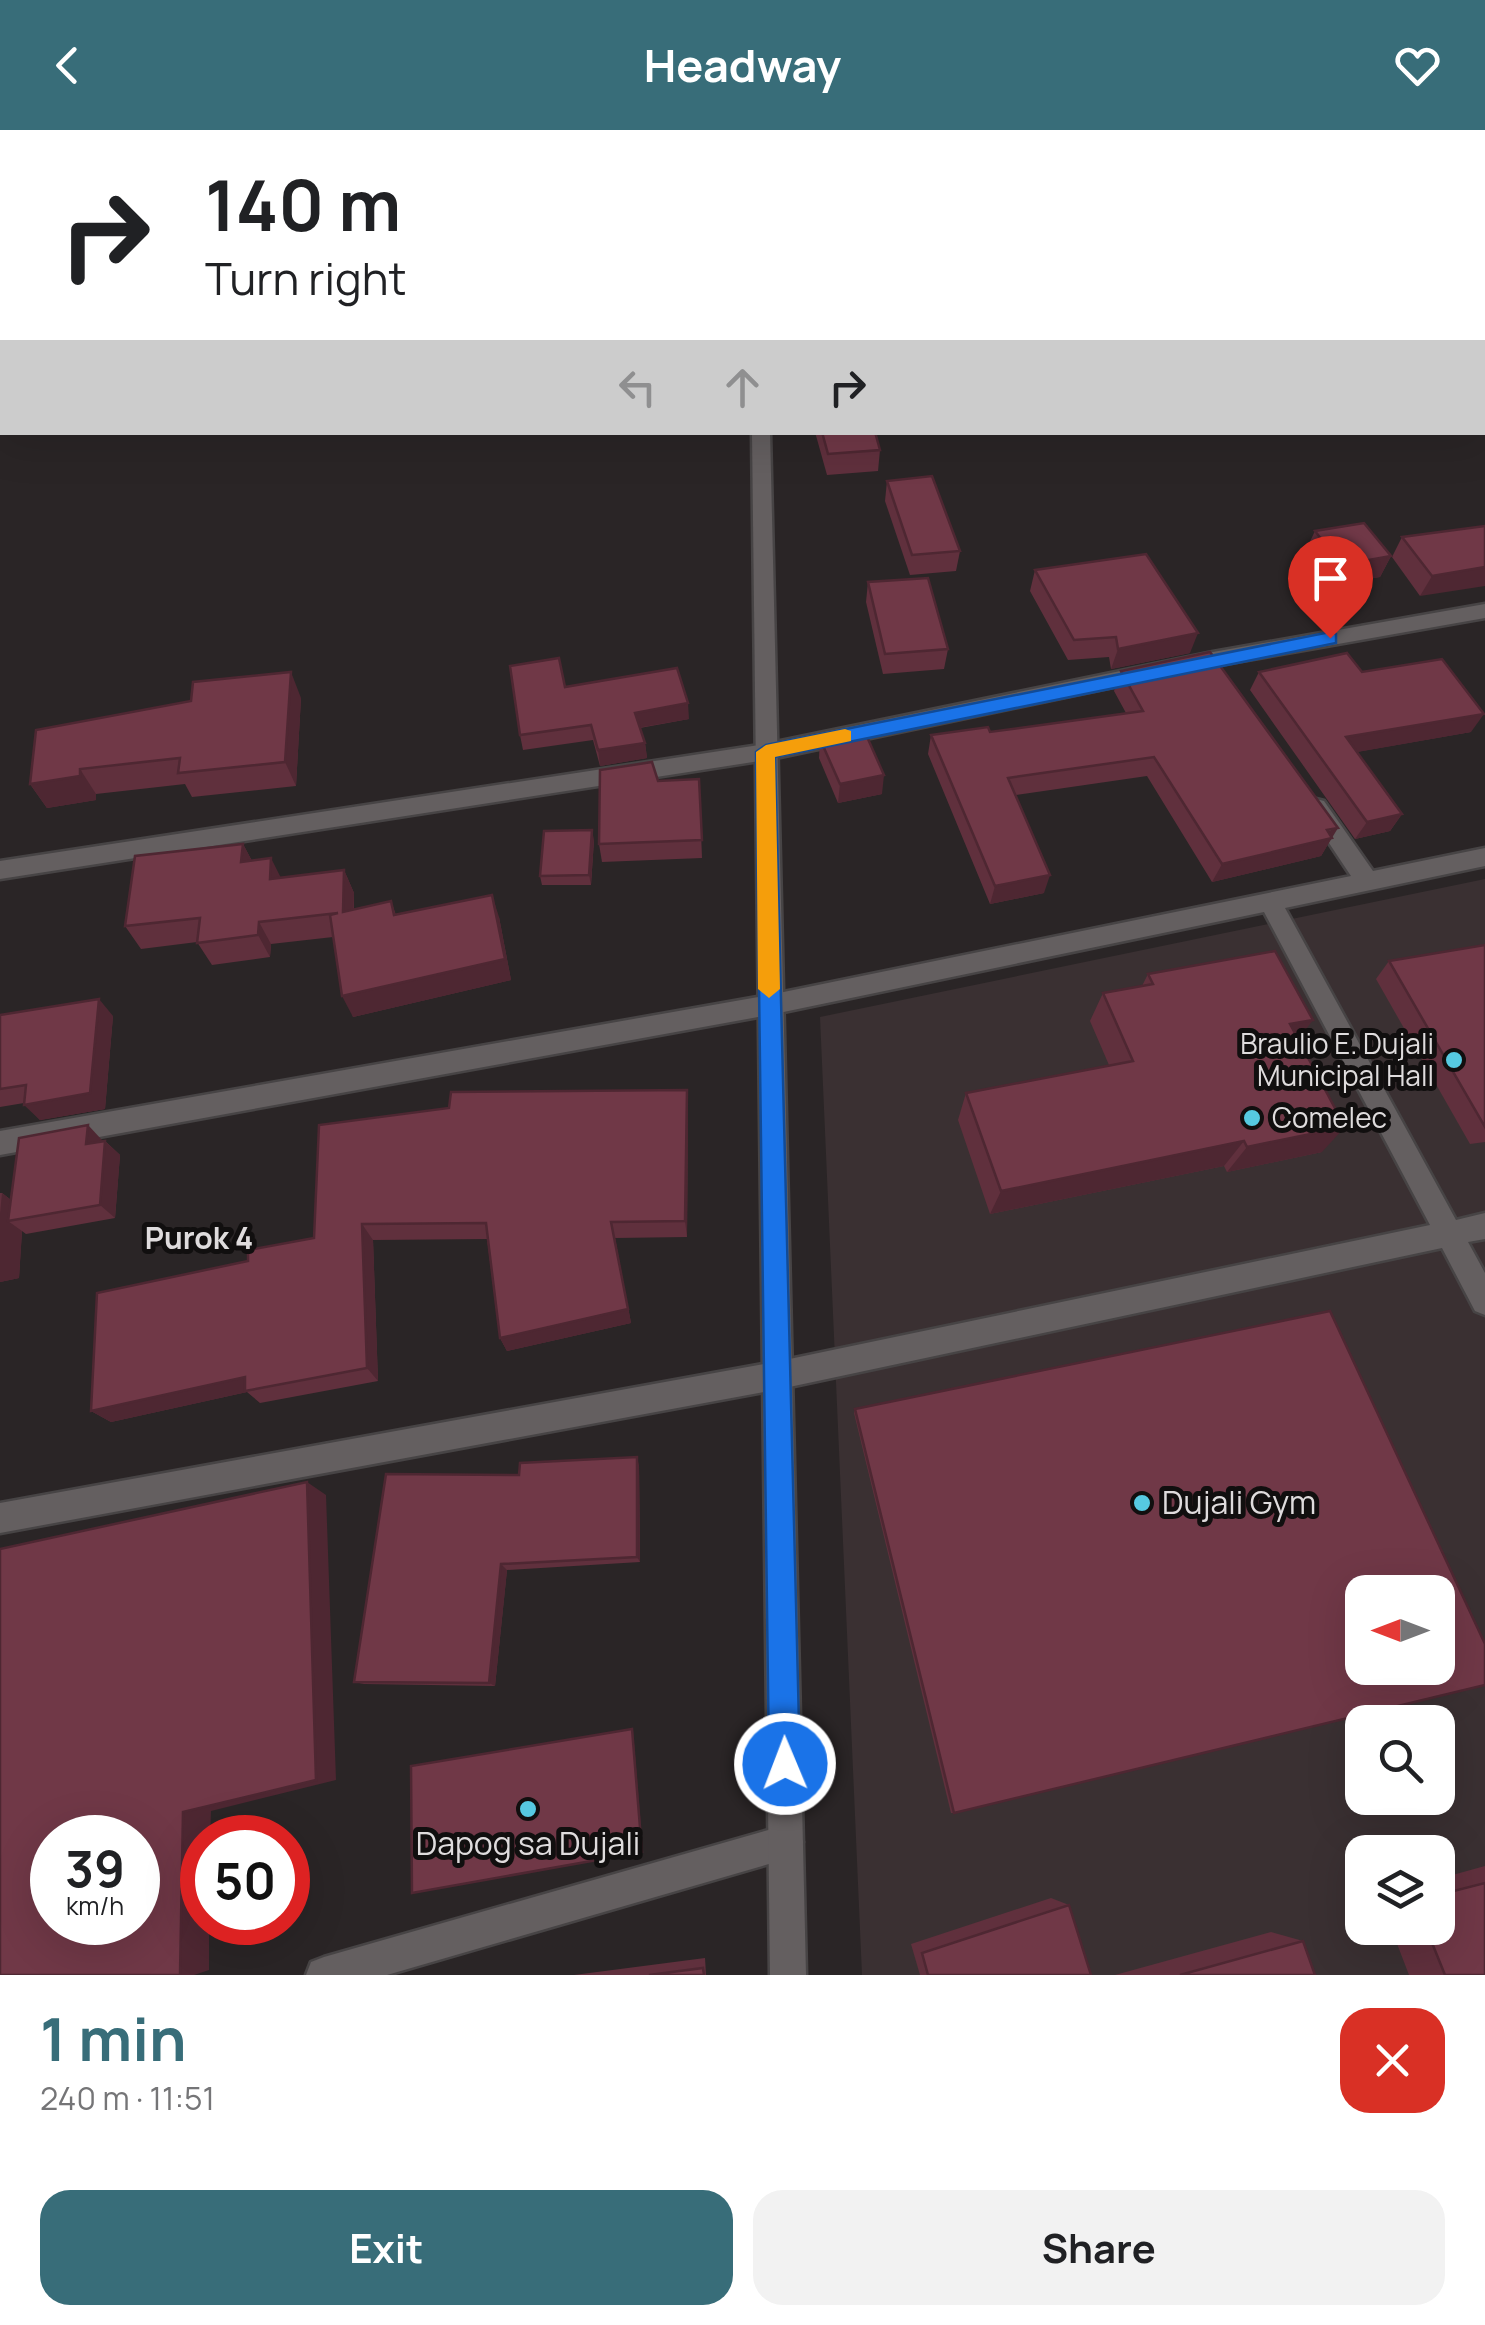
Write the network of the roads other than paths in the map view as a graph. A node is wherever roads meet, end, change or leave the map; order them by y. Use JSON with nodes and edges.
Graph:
{"nodes":[{"id":1,"x":761,"y":435,"type":"edge"},
{"id":2,"x":1485,"y":611,"type":"edge"},
{"id":3,"x":766,"y":752,"type":"junction"},
{"id":4,"x":1302,"y":786,"type":"edge"},
{"id":5,"x":1485,"y":858,"type":"edge"},
{"id":6,"x":0,"y":870,"type":"edge"},
{"id":7,"x":1368,"y":882,"type":"junction"},
{"id":8,"x":1270,"y":902,"type":"junction"},
{"id":9,"x":769,"y":1005,"type":"junction"},
{"id":10,"x":0,"y":1143,"type":"edge"},
{"id":11,"x":1485,"y":1226,"type":"edge"},
{"id":12,"x":1448,"y":1233,"type":"junction"},
{"id":13,"x":1485,"y":1302,"type":"edge"},
{"id":14,"x":780,"y":1376,"type":"junction"},
{"id":15,"x":0,"y":1518,"type":"edge"},
{"id":16,"x":786,"y":1842,"type":"junction"},
{"id":17,"x":324,"y":1975,"type":"edge"},
{"id":18,"x":788,"y":1975,"type":"edge"}],
"edges":[{"from":1,"to":3,"type":"street"},
{"from":2,"to":3,"type":"street"},
{"from":3,"to":6,"type":"street"},
{"from":3,"to":9,"type":"street"},
{"from":4,"to":7,"type":"street"},
{"from":5,"to":7,"type":"street"},
{"from":7,"to":8,"type":"street"},
{"from":8,"to":9,"type":"street"},
{"from":8,"to":12,"type":"street"},
{"from":9,"to":10,"type":"street"},
{"from":9,"to":14,"type":"street"},
{"from":11,"to":12,"type":"street"},
{"from":12,"to":13,"type":"street"},
{"from":12,"to":14,"type":"street"},
{"from":14,"to":15,"type":"street"},
{"from":14,"to":16,"type":"street"},
{"from":16,"to":17,"type":"street"},
{"from":16,"to":18,"type":"street"}]}
